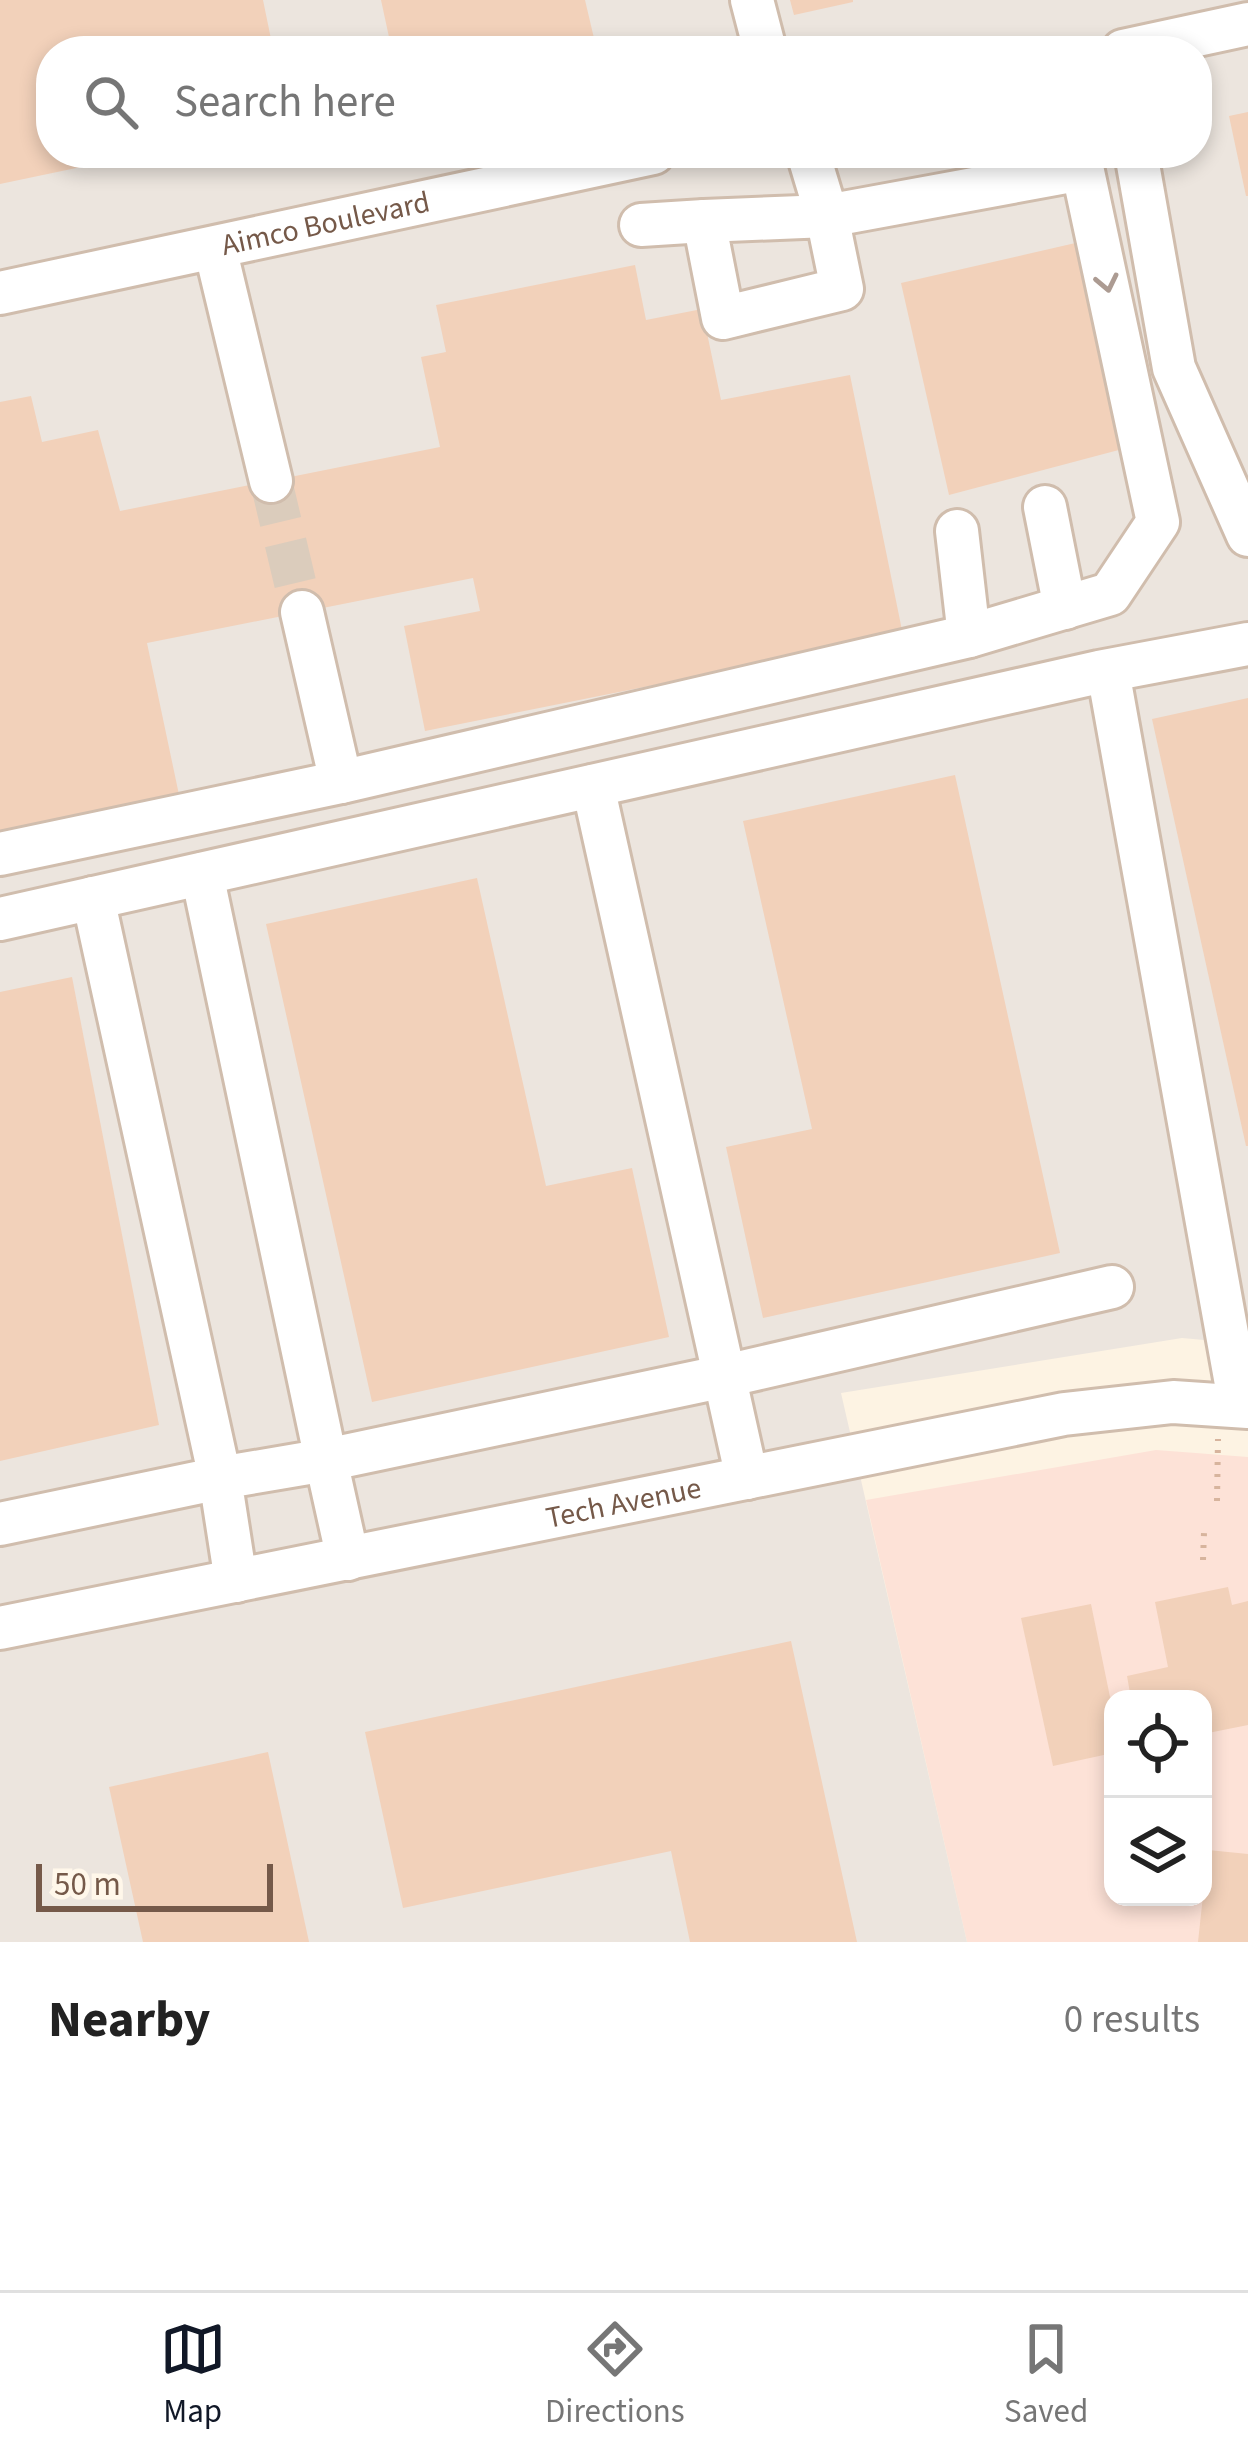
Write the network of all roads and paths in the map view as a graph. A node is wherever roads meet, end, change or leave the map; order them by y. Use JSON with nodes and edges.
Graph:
{"nodes":[{"id":1,"x":752,"y":0,"type":"edge"},
{"id":2,"x":1248,"y":24,"type":"edge"},
{"id":3,"x":761,"y":36,"type":"edge"},
{"id":4,"x":1192,"y":36,"type":"edge"},
{"id":5,"x":584,"y":168,"type":"edge"},
{"id":6,"x":813,"y":168,"type":"edge"},
{"id":7,"x":1048,"y":168,"type":"edge"},
{"id":8,"x":1082,"y":168,"type":"edge"},
{"id":9,"x":1139,"y":168,"type":"edge"},
{"id":10,"x":827,"y":216,"type":"junction"},
{"id":11,"x":704,"y":221,"type":"junction"},
{"id":12,"x":640,"y":225,"type":"dead end"},
{"id":13,"x":215,"y":248,"type":"junction"},
{"id":14,"x":0,"y":293,"type":"edge"},
{"id":15,"x":271,"y":481,"type":"tunnel mouth"},
{"id":16,"x":1045,"y":507,"type":"dead end"},
{"id":17,"x":957,"y":531,"type":"dead end"},
{"id":18,"x":1248,"y":535,"type":"edge"},
{"id":19,"x":1065,"y":608,"type":"junction"},
{"id":20,"x":302,"y":612,"type":"tunnel mouth"},
{"id":21,"x":969,"y":636,"type":"junction"},
{"id":22,"x":1248,"y":644,"type":"edge"},
{"id":23,"x":1108,"y":671,"type":"junction"},
{"id":24,"x":341,"y":782,"type":"junction"},
{"id":25,"x":593,"y":786,"type":"junction"},
{"id":26,"x":0,"y":854,"type":"edge"},
{"id":27,"x":202,"y":874,"type":"junction"},
{"id":28,"x":93,"y":898,"type":"junction"},
{"id":29,"x":0,"y":919,"type":"edge"},
{"id":30,"x":1112,"y":1287,"type":"dead end"},
{"id":31,"x":725,"y":1376,"type":"junction"},
{"id":32,"x":1235,"y":1406,"type":"edge"},
{"id":33,"x":326,"y":1460,"type":"junction"},
{"id":34,"x":220,"y":1478,"type":"junction"},
{"id":35,"x":747,"y":1478,"type":"junction"},
{"id":36,"x":1217,"y":1501,"type":"dead end"},
{"id":37,"x":0,"y":1524,"type":"edge"},
{"id":38,"x":1204,"y":1533,"type":"dead end"},
{"id":39,"x":348,"y":1558,"type":"junction"},
{"id":40,"x":1203,"y":1560,"type":"dead end"},
{"id":41,"x":236,"y":1581,"type":"junction"},
{"id":42,"x":0,"y":1628,"type":"edge"}],
"edges":[{"from":1,"to":3,"type":"street"},
{"from":2,"to":4,"type":"street"},
{"from":5,"to":13,"type":"street","name":"Aimco Boulevard"},
{"from":6,"to":10,"type":"street"},
{"from":7,"to":10,"type":"street"},
{"from":8,"to":19,"type":"street","one_way":true},
{"from":9,"to":18,"type":"street"},
{"from":10,"to":11,"type":"street"},
{"from":10,"to":11,"type":"street"},
{"from":11,"to":12,"type":"street"},
{"from":13,"to":14,"type":"street","name":"Aimco Boulevard"},
{"from":13,"to":15,"type":"street"},
{"from":16,"to":19,"type":"street"},
{"from":17,"to":21,"type":"street"},
{"from":19,"to":21,"type":"street"},
{"from":20,"to":24,"type":"street"},
{"from":21,"to":24,"type":"street"},
{"from":22,"to":23,"type":"street"},
{"from":23,"to":25,"type":"street"},
{"from":23,"to":32,"type":"street"},
{"from":24,"to":26,"type":"street"},
{"from":25,"to":27,"type":"street"},
{"from":25,"to":31,"type":"street"},
{"from":27,"to":28,"type":"street"},
{"from":27,"to":33,"type":"street"},
{"from":28,"to":29,"type":"street"},
{"from":28,"to":34,"type":"street"},
{"from":30,"to":31,"type":"street"},
{"from":31,"to":33,"type":"street"},
{"from":31,"to":35,"type":"street"},
{"from":32,"to":35,"type":"street","name":"Tech Avenue"},
{"from":32,"to":36,"type":"path"},
{"from":33,"to":34,"type":"street"},
{"from":33,"to":39,"type":"street"},
{"from":34,"to":37,"type":"street"},
{"from":34,"to":41,"type":"street"},
{"from":35,"to":39,"type":"street","name":"Tech Avenue"},
{"from":38,"to":40,"type":"path"},
{"from":39,"to":41,"type":"street","name":"Tech Avenue"},
{"from":41,"to":42,"type":"street","name":"Tech Avenue"}]}
